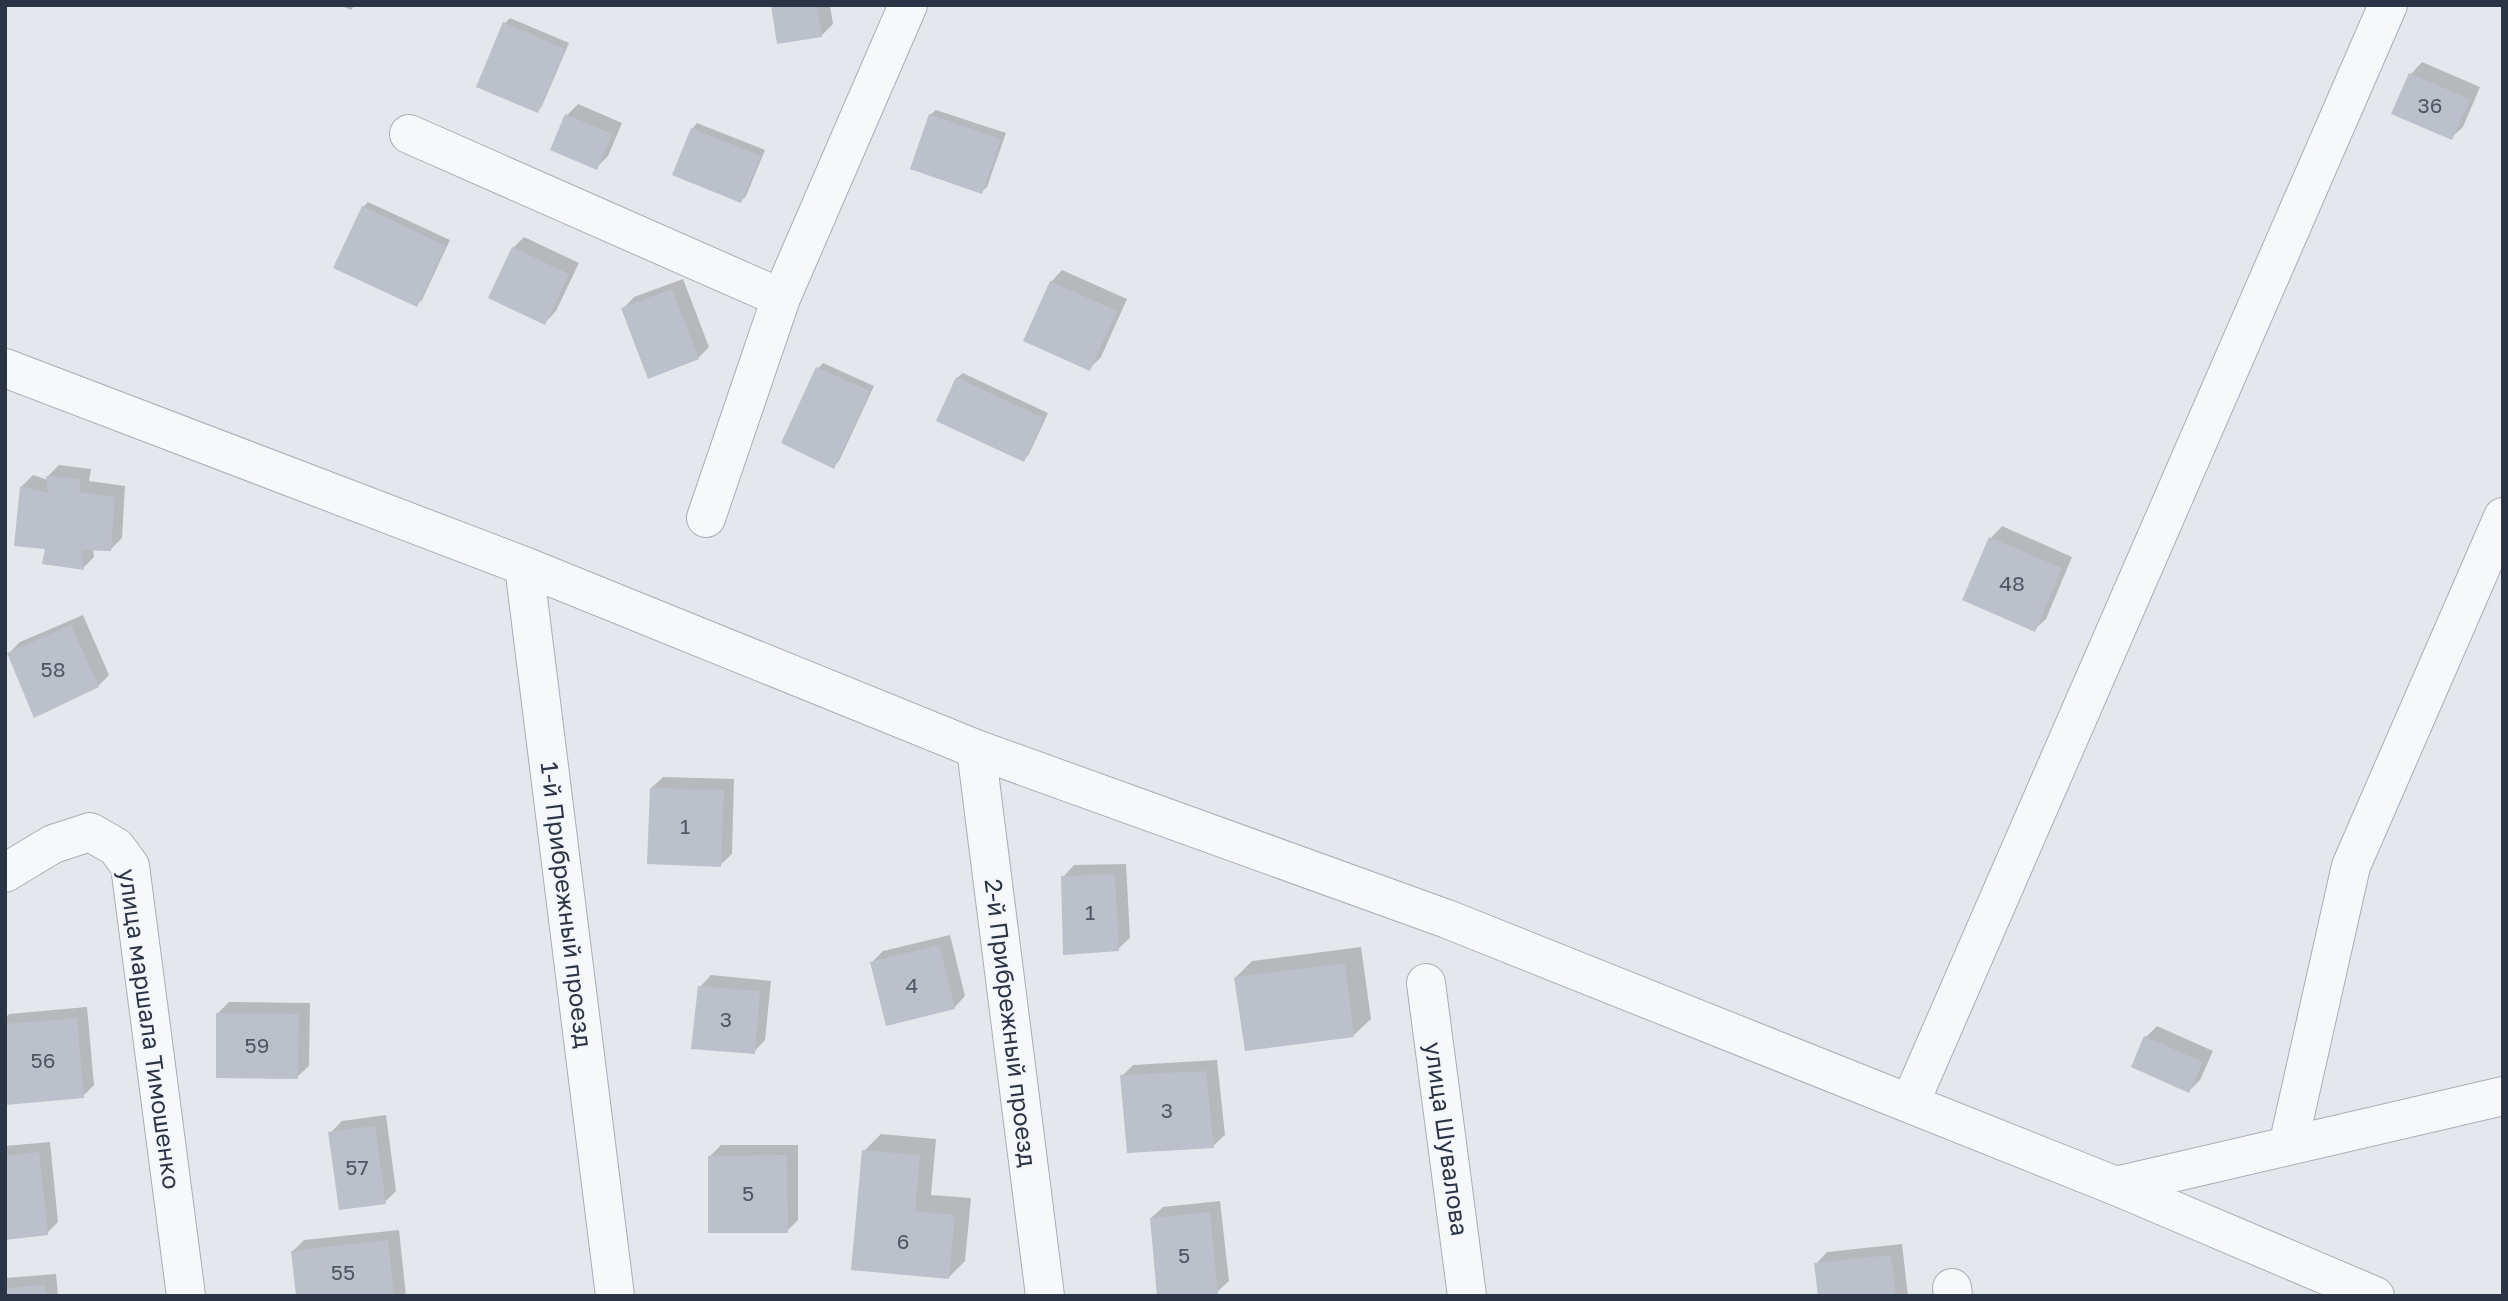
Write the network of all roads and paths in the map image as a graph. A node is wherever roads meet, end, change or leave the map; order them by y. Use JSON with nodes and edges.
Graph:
{"nodes":[{"id":1,"x":908,"y":5,"type":"edge"},
{"id":2,"x":2388,"y":5,"type":"edge"},
{"id":3,"x":409,"y":134,"type":"dead end"},
{"id":4,"x":781,"y":298,"type":"junction"},
{"id":5,"x":5,"y":368,"type":"edge"},
{"id":6,"x":2503,"y":517,"type":"edge"},
{"id":7,"x":706,"y":518,"type":"dead end"},
{"id":8,"x":524,"y":566,"type":"junction"},
{"id":9,"x":975,"y":749,"type":"junction"},
{"id":10,"x":5,"y":873,"type":"edge"},
{"id":11,"x":1426,"y":983,"type":"dead end"},
{"id":12,"x":2503,"y":1096,"type":"edge"},
{"id":13,"x":1910,"y":1103,"type":"junction"},
{"id":14,"x":2288,"y":1146,"type":"junction"},
{"id":15,"x":2116,"y":1186,"type":"junction"},
{"id":16,"x":186,"y":1296,"type":"edge"},
{"id":17,"x":615,"y":1296,"type":"edge"},
{"id":18,"x":1045,"y":1296,"type":"edge"},
{"id":19,"x":1467,"y":1296,"type":"edge"},
{"id":20,"x":2375,"y":1296,"type":"edge"}],
"edges":[{"from":1,"to":4,"type":"street"},
{"from":2,"to":13,"type":"street"},
{"from":3,"to":4,"type":"street"},
{"from":4,"to":7,"type":"street"},
{"from":5,"to":8,"type":"street"},
{"from":6,"to":14,"type":"street"},
{"from":8,"to":9,"type":"street"},
{"from":8,"to":17,"type":"street","name":"1-й Прибрежный проезд"},
{"from":9,"to":13,"type":"street"},
{"from":9,"to":18,"type":"street","name":"2-й Прибрежный проезд"},
{"from":10,"to":16,"type":"street","name":"улица маршала Тимошенко"},
{"from":11,"to":19,"type":"street","name":"улица Шувалова"},
{"from":12,"to":14,"type":"street"},
{"from":13,"to":15,"type":"street"},
{"from":14,"to":15,"type":"street"},
{"from":15,"to":20,"type":"street"}]}
